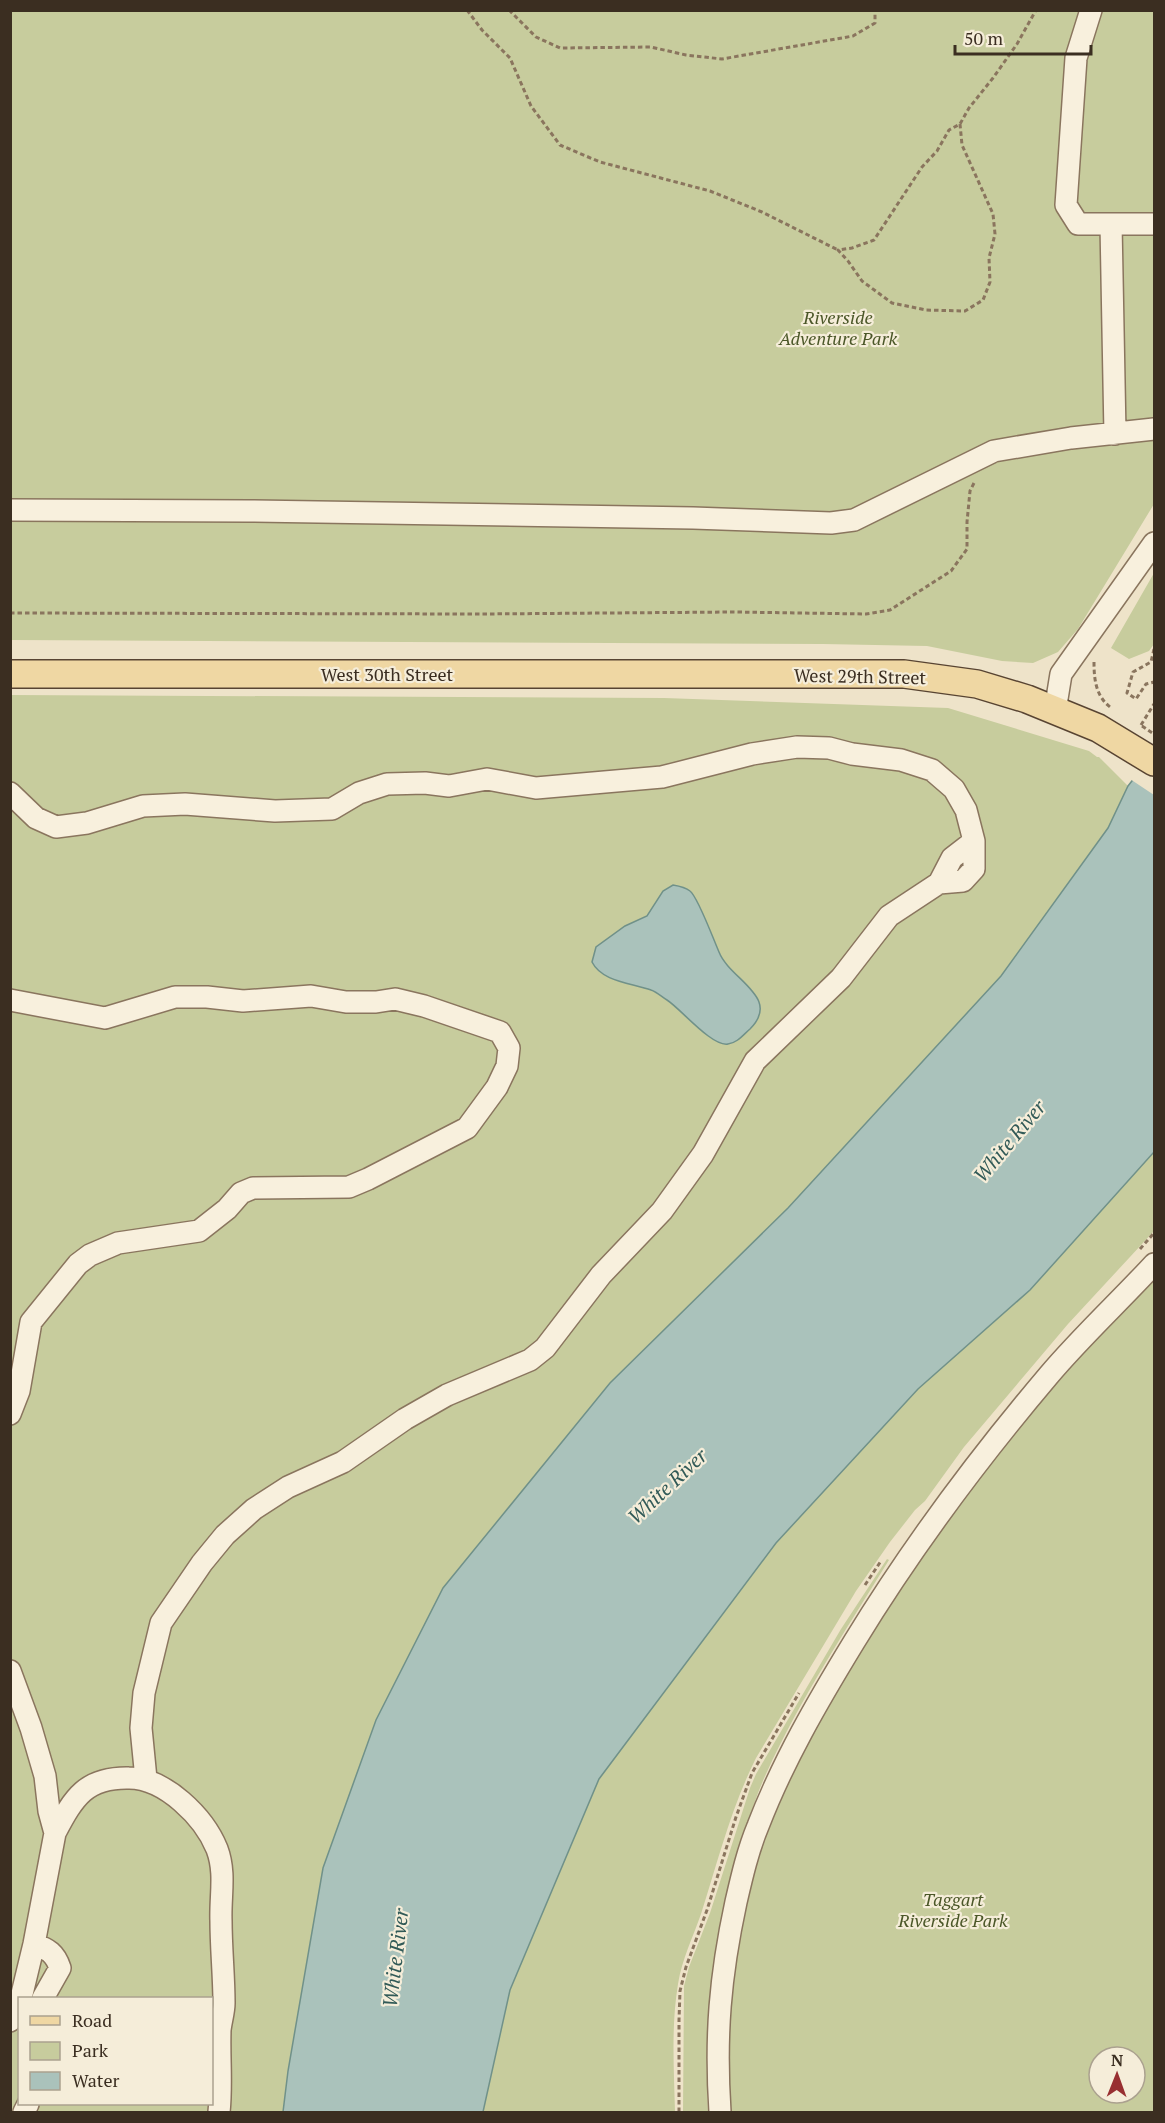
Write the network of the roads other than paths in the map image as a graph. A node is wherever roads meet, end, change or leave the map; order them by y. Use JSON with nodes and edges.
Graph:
{"nodes":[{"id":1,"x":1091,"y":10,"type":"edge"},
{"id":2,"x":1111,"y":224,"type":"junction"},
{"id":3,"x":1155,"y":224,"type":"edge"},
{"id":4,"x":1155,"y":429,"type":"edge"},
{"id":5,"x":1115,"y":434,"type":"junction"},
{"id":6,"x":958,"y":468,"type":"junction"},
{"id":7,"x":980,"y":471,"type":"road end"},
{"id":8,"x":10,"y":510,"type":"edge"},
{"id":9,"x":1155,"y":543,"type":"edge"},
{"id":10,"x":10,"y":674,"type":"edge"},
{"id":11,"x":764,"y":675,"type":"joint"},
{"id":12,"x":1055,"y":711,"type":"junction"},
{"id":13,"x":1155,"y":762,"type":"edge"},
{"id":14,"x":10,"y":793,"type":"edge"},
{"id":15,"x":10,"y":1000,"type":"edge"},
{"id":16,"x":1155,"y":1264,"type":"edge"},
{"id":17,"x":10,"y":1414,"type":"edge"},
{"id":18,"x":10,"y":1671,"type":"edge"},
{"id":19,"x":146,"y":1779,"type":"junction"},
{"id":20,"x":55,"y":1833,"type":"junction"},
{"id":21,"x":34,"y":1944,"type":"junction"},
{"id":22,"x":21,"y":1997,"type":"edge"},
{"id":23,"x":44,"y":1997,"type":"edge"},
{"id":24,"x":18,"y":2007,"type":"edge"},
{"id":25,"x":10,"y":2021,"type":"edge"},
{"id":26,"x":219,"y":2112,"type":"edge"},
{"id":27,"x":720,"y":2112,"type":"edge"}],
"edges":[{"from":1,"to":2,"type":"street"},
{"from":2,"to":3,"type":"street"},
{"from":2,"to":5,"type":"street"},
{"from":4,"to":5,"type":"street"},
{"from":5,"to":6,"type":"street"},
{"from":6,"to":7,"type":"street"},
{"from":6,"to":8,"type":"street"},
{"from":9,"to":12,"type":"street"},
{"from":10,"to":11,"type":"main road","name":"West 30th Street"},
{"from":11,"to":12,"type":"main road","name":"West 29th Street"},
{"from":12,"to":13,"type":"main road","name":"West 29th Street"},
{"from":14,"to":19,"type":"street"},
{"from":15,"to":17,"type":"street"},
{"from":16,"to":27,"type":"street"},
{"from":18,"to":20,"type":"street"},
{"from":19,"to":20,"type":"street"},
{"from":19,"to":26,"type":"street"},
{"from":20,"to":21,"type":"street"},
{"from":21,"to":22,"type":"street"},
{"from":21,"to":23,"type":"street"},
{"from":24,"to":25,"type":"street"}]}
